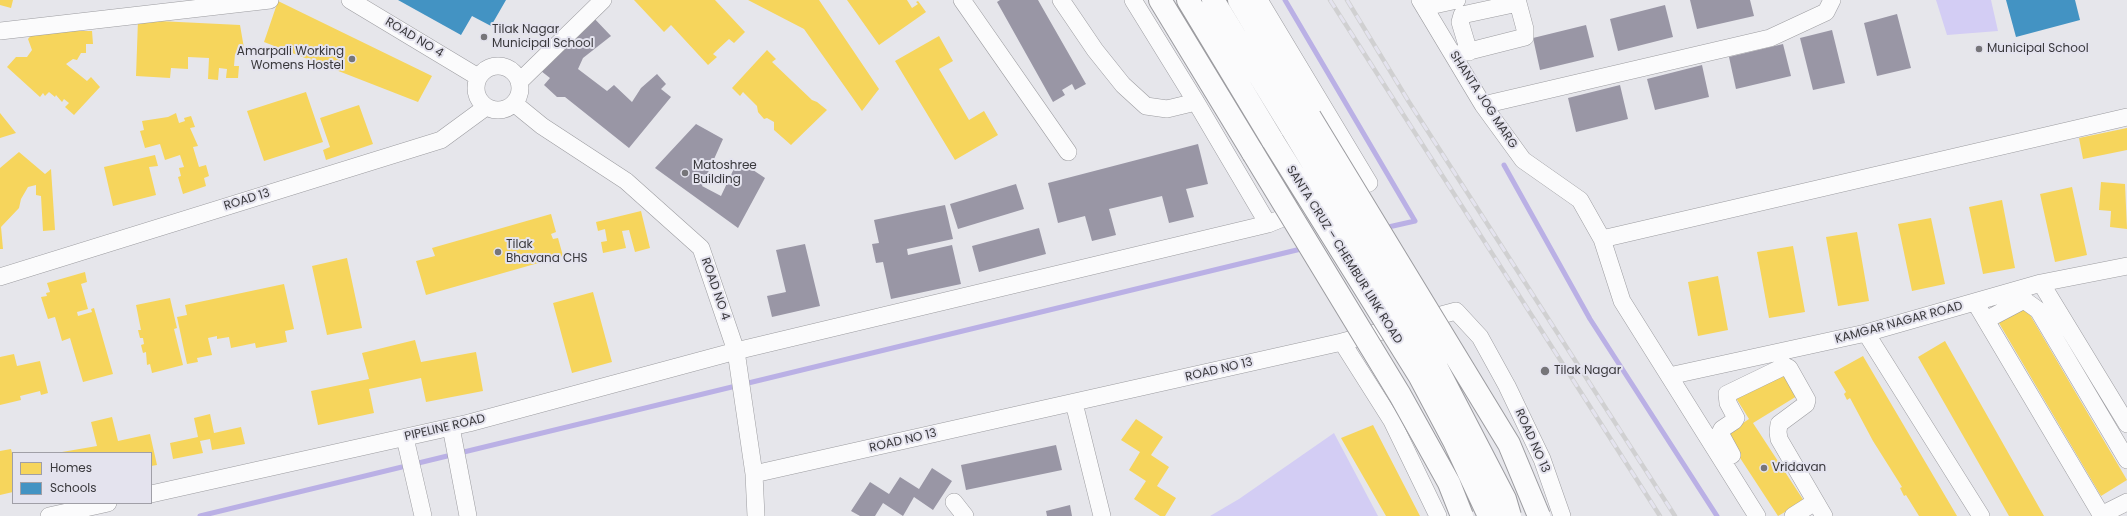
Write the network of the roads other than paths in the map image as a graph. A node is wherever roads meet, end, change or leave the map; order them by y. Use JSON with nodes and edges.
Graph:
{"nodes":[{"id":1,"x":270,"y":0,"type":"edge"},
{"id":2,"x":350,"y":0,"type":"edge"},
{"id":3,"x":603,"y":0,"type":"edge"},
{"id":4,"x":962,"y":0,"type":"edge"},
{"id":5,"x":1061,"y":0,"type":"edge"},
{"id":6,"x":1133,"y":0,"type":"edge"},
{"id":7,"x":1160,"y":0,"type":"edge"},
{"id":8,"x":1188,"y":0,"type":"edge"},
{"id":9,"x":1214,"y":0,"type":"edge"},
{"id":10,"x":1239,"y":0,"type":"edge"},
{"id":11,"x":1259,"y":0,"type":"edge"},
{"id":12,"x":1457,"y":0,"type":"edge"},
{"id":13,"x":1832,"y":0,"type":"edge"},
{"id":14,"x":1516,"y":2,"type":"edge"},
{"id":15,"x":1422,"y":4,"type":"edge"},
{"id":16,"x":0,"y":31,"type":"edge"},
{"id":17,"x":1461,"y":54,"type":"junction"},
{"id":18,"x":478,"y":77,"type":"junction"},
{"id":19,"x":519,"y":82,"type":"junction"},
{"id":20,"x":1196,"y":102,"type":"junction"},
{"id":21,"x":514,"y":104,"type":"junction"},
{"id":22,"x":1484,"y":105,"type":"junction"},
{"id":23,"x":486,"y":107,"type":"junction"},
{"id":24,"x":2127,"y":117,"type":"edge"},
{"id":25,"x":1301,"y":123,"type":"junction"},
{"id":26,"x":1068,"y":152,"type":"dead end"},
{"id":27,"x":1268,"y":224,"type":"junction"},
{"id":28,"x":1602,"y":239,"type":"junction"},
{"id":29,"x":2127,"y":266,"type":"edge"},
{"id":30,"x":0,"y":277,"type":"edge"},
{"id":31,"x":2041,"y":283,"type":"junction"},
{"id":32,"x":1975,"y":302,"type":"junction"},
{"id":33,"x":1986,"y":320,"type":"junction"},
{"id":34,"x":1866,"y":333,"type":"junction"},
{"id":35,"x":1342,"y":342,"type":"junction"},
{"id":36,"x":737,"y":356,"type":"junction"},
{"id":37,"x":1740,"y":360,"type":"junction"},
{"id":38,"x":1669,"y":376,"type":"junction"},
{"id":39,"x":1751,"y":381,"type":"junction"},
{"id":40,"x":1074,"y":402,"type":"junction"},
{"id":41,"x":2127,"y":424,"type":"edge"},
{"id":42,"x":451,"y":427,"type":"junction"},
{"id":43,"x":405,"y":438,"type":"junction"},
{"id":44,"x":1727,"y":457,"type":"junction"},
{"id":45,"x":2127,"y":460,"type":"edge"},
{"id":46,"x":754,"y":474,"type":"junction"},
{"id":47,"x":152,"y":494,"type":"edge"},
{"id":48,"x":1753,"y":499,"type":"junction"},
{"id":49,"x":954,"y":502,"type":"dead end"},
{"id":50,"x":2127,"y":502,"type":"edge"},
{"id":51,"x":103,"y":504,"type":"edge"},
{"id":52,"x":1821,"y":512,"type":"edge"},
{"id":53,"x":49,"y":516,"type":"edge"},
{"id":54,"x":423,"y":516,"type":"edge"},
{"id":55,"x":468,"y":516,"type":"edge"},
{"id":56,"x":756,"y":516,"type":"edge"},
{"id":57,"x":965,"y":516,"type":"edge"},
{"id":58,"x":1102,"y":516,"type":"edge"},
{"id":59,"x":1438,"y":516,"type":"edge"},
{"id":60,"x":1462,"y":516,"type":"edge"},
{"id":61,"x":1489,"y":516,"type":"edge"},
{"id":62,"x":1510,"y":516,"type":"edge"},
{"id":63,"x":1538,"y":516,"type":"edge"},
{"id":64,"x":1562,"y":516,"type":"edge"},
{"id":65,"x":1758,"y":516,"type":"edge"},
{"id":66,"x":1771,"y":516,"type":"edge"},
{"id":67,"x":1793,"y":516,"type":"edge"},
{"id":68,"x":1981,"y":516,"type":"edge"},
{"id":69,"x":2102,"y":516,"type":"edge"}],
"edges":[{"from":1,"to":16,"type":"street"},
{"from":2,"to":18,"type":"street","name":"ROAD NO 4"},
{"from":3,"to":19,"type":"street"},
{"from":4,"to":26,"type":"street"},
{"from":5,"to":20,"type":"street"},
{"from":6,"to":20,"type":"street"},
{"from":7,"to":60,"type":"highway","bridge":true},
{"from":8,"to":61,"type":"highway","name":"SANTA CRUZ – CHEMBUR LINK ROAD","bridge":true},
{"from":9,"to":25,"type":"highway","name":"SANTA CRUZ – CHEMBUR LINK ROAD"},
{"from":10,"to":25,"type":"highway"},
{"from":11,"to":27,"type":"street","name":"PIPELINE ROAD"},
{"from":12,"to":15,"type":"street"},
{"from":13,"to":22,"type":"street"},
{"from":14,"to":17,"type":"street"},
{"from":14,"to":17,"type":"street"},
{"from":15,"to":17,"type":"street","name":"SHANTA JOG MARG"},
{"from":17,"to":22,"type":"street","name":"SHANTA JOG MARG"},
{"from":18,"to":19,"type":"street"},
{"from":18,"to":23,"type":"street"},
{"from":19,"to":21,"type":"street"},
{"from":20,"to":27,"type":"street"},
{"from":21,"to":23,"type":"street"},
{"from":21,"to":36,"type":"street","name":"ROAD NO 4"},
{"from":22,"to":28,"type":"street","name":"SHANTA JOG MARG"},
{"from":23,"to":30,"type":"street","name":"ROAD 13"},
{"from":24,"to":28,"type":"street"},
{"from":25,"to":62,"type":"highway","name":"SANTA CRUZ – CHEMBUR LINK ROAD","bridge":true},
{"from":25,"to":63,"type":"highway","bridge":true},
{"from":27,"to":36,"type":"street","name":"PIPELINE ROAD"},
{"from":28,"to":38,"type":"street"},
{"from":29,"to":31,"type":"street","name":"KAMGAR NAGAR ROAD"},
{"from":31,"to":32,"type":"street","name":"KAMGAR NAGAR ROAD"},
{"from":31,"to":41,"type":"street"},
{"from":32,"to":33,"type":"street"},
{"from":32,"to":34,"type":"street","name":"KAMGAR NAGAR ROAD"},
{"from":33,"to":45,"type":"street"},
{"from":33,"to":69,"type":"street"},
{"from":34,"to":37,"type":"street","name":"KAMGAR NAGAR ROAD"},
{"from":34,"to":68,"type":"street"},
{"from":35,"to":40,"type":"street","name":"ROAD NO 13"},
{"from":35,"to":59,"type":"street"},
{"from":35,"to":64,"type":"street","name":"ROAD NO 13"},
{"from":36,"to":42,"type":"street","name":"PIPELINE ROAD"},
{"from":36,"to":46,"type":"street","name":"ROAD NO 4"},
{"from":37,"to":38,"type":"street","name":"KAMGAR NAGAR ROAD"},
{"from":37,"to":39,"type":"street"},
{"from":38,"to":44,"type":"street"},
{"from":39,"to":44,"type":"street"},
{"from":39,"to":52,"type":"street"},
{"from":40,"to":46,"type":"street","name":"ROAD NO 13"},
{"from":40,"to":58,"type":"street"},
{"from":42,"to":43,"type":"street","name":"PIPELINE ROAD"},
{"from":42,"to":55,"type":"street"},
{"from":43,"to":47,"type":"street","name":"PIPELINE ROAD"},
{"from":43,"to":54,"type":"street"},
{"from":44,"to":48,"type":"street"},
{"from":46,"to":56,"type":"street","name":"ROAD NO 4"},
{"from":48,"to":65,"type":"street"},
{"from":48,"to":66,"type":"street"},
{"from":49,"to":57,"type":"street"},
{"from":50,"to":69,"type":"street"},
{"from":51,"to":53,"type":"street"},
{"from":52,"to":67,"type":"street"}]}
